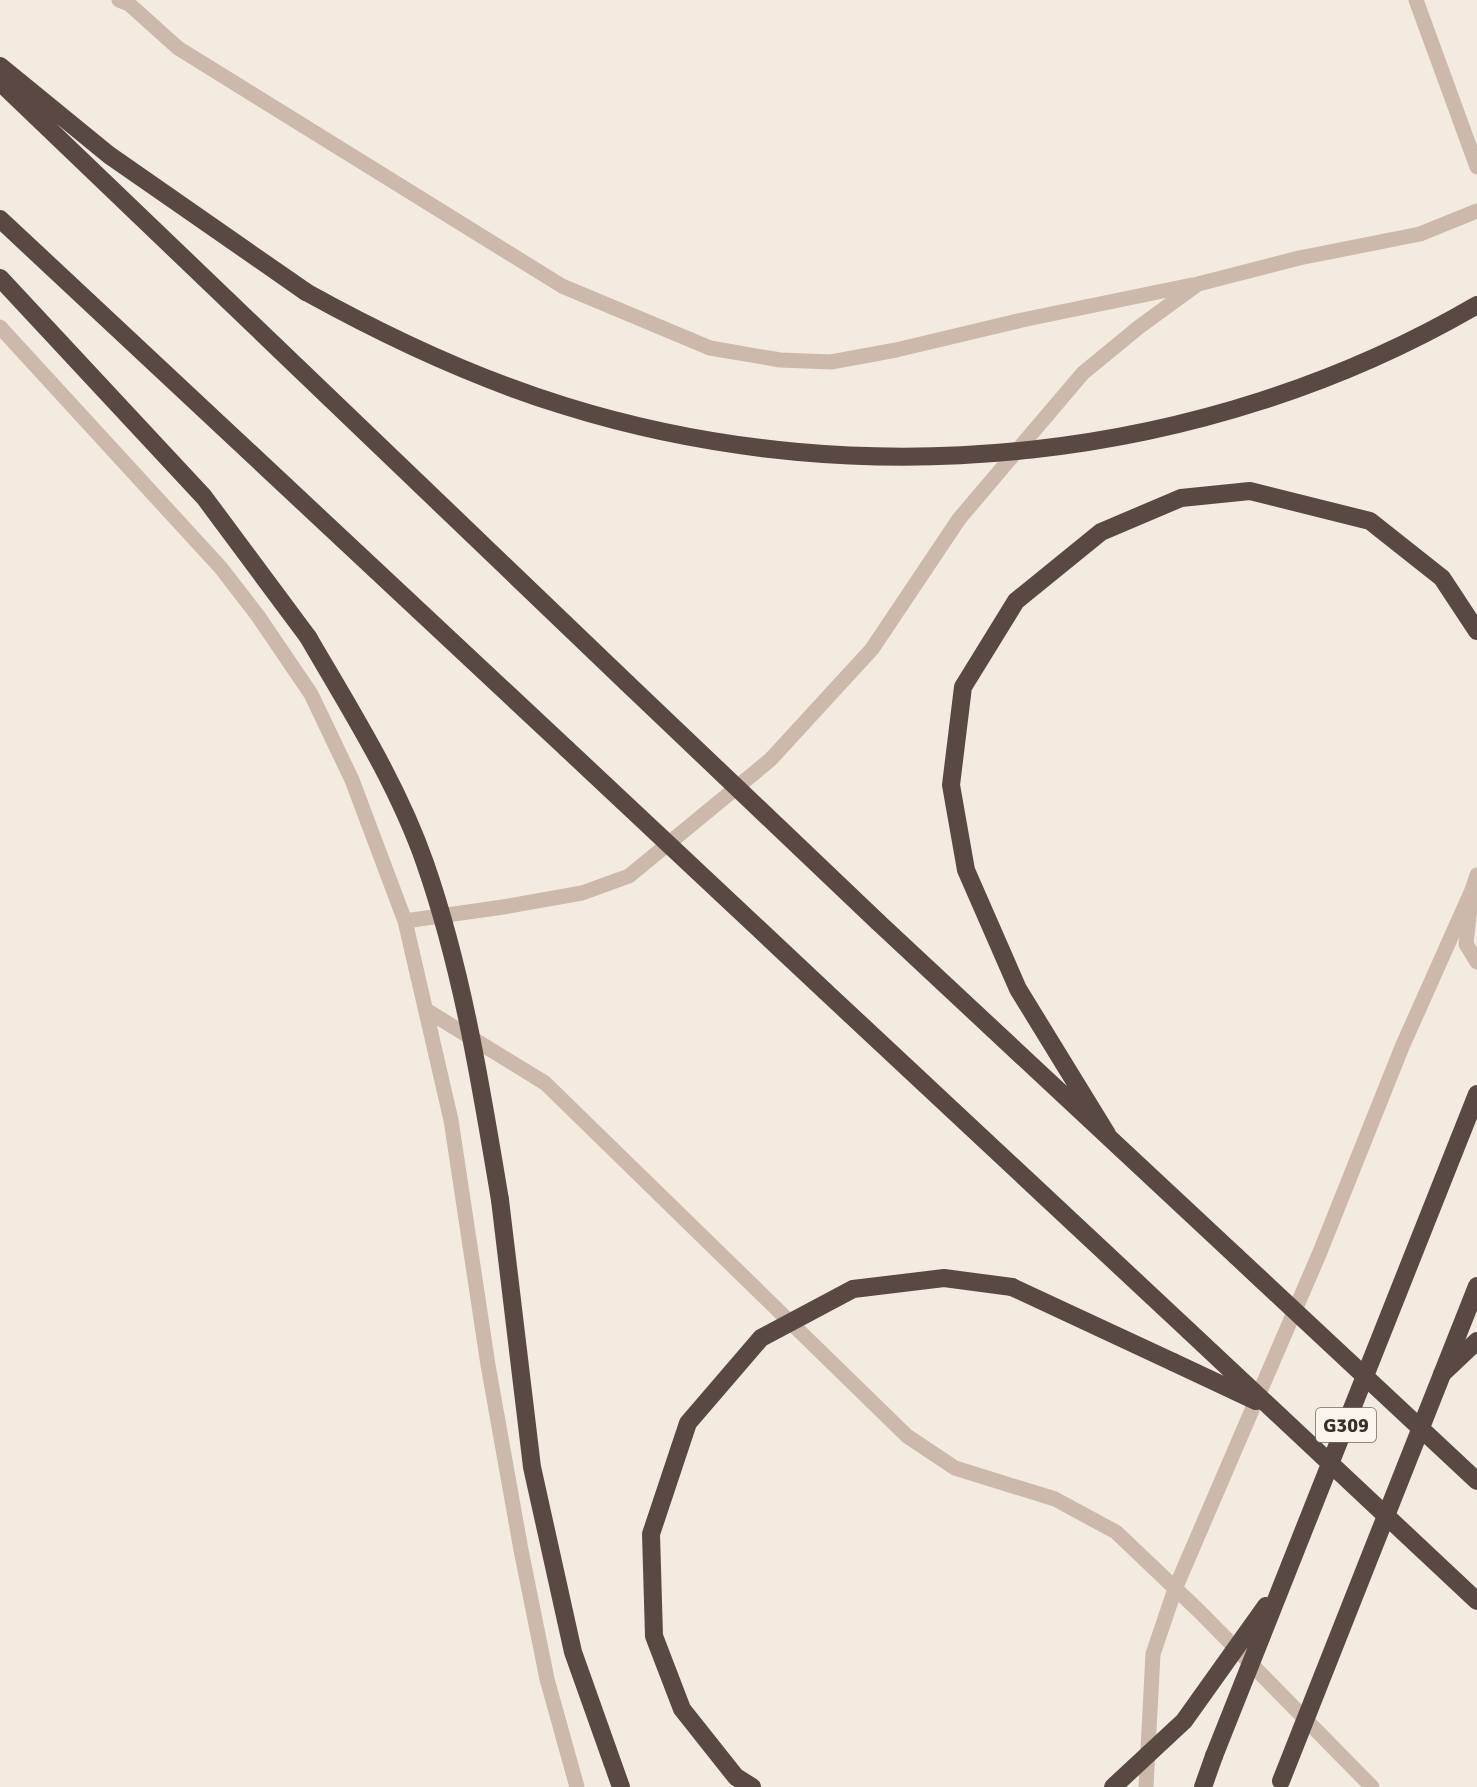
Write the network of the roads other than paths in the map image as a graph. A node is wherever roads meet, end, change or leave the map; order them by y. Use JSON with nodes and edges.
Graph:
{"nodes":[{"id":1,"x":119,"y":0,"type":"edge"},
{"id":2,"x":1416,"y":0,"type":"edge"},
{"id":3,"x":0,"y":66,"type":"edge"},
{"id":4,"x":0,"y":81,"type":"edge"},
{"id":5,"x":1477,"y":167,"type":"edge"},
{"id":6,"x":1477,"y":211,"type":"edge"},
{"id":7,"x":0,"y":219,"type":"edge"},
{"id":8,"x":0,"y":278,"type":"edge"},
{"id":9,"x":1198,"y":284,"type":"junction"},
{"id":10,"x":1477,"y":305,"type":"edge"},
{"id":11,"x":0,"y":327,"type":"edge"},
{"id":12,"x":1477,"y":631,"type":"edge"},
{"id":13,"x":1474,"y":883,"type":"edge"},
{"id":14,"x":405,"y":921,"type":"junction"},
{"id":15,"x":1477,"y":962,"type":"edge"},
{"id":16,"x":426,"y":1010,"type":"junction"},
{"id":17,"x":1477,"y":1094,"type":"edge"},
{"id":18,"x":1107,"y":1134,"type":"junction"},
{"id":19,"x":1477,"y":1286,"type":"edge"},
{"id":20,"x":1477,"y":1341,"type":"edge"},
{"id":21,"x":1442,"y":1374,"type":"junction"},
{"id":22,"x":1272,"y":1409,"type":"junction"},
{"id":23,"x":1477,"y":1481,"type":"edge"},
{"id":24,"x":1284,"y":1581,"type":"junction"},
{"id":25,"x":1175,"y":1589,"type":"junction"},
{"id":26,"x":1477,"y":1601,"type":"edge"},
{"id":27,"x":577,"y":1787,"type":"edge"},
{"id":28,"x":621,"y":1787,"type":"edge"},
{"id":29,"x":752,"y":1787,"type":"edge"},
{"id":30,"x":1113,"y":1787,"type":"edge"},
{"id":31,"x":1146,"y":1787,"type":"edge"},
{"id":32,"x":1203,"y":1787,"type":"edge"},
{"id":33,"x":1278,"y":1787,"type":"edge"},
{"id":34,"x":1372,"y":1787,"type":"edge"}],
"edges":[{"from":1,"to":9,"type":"street"},
{"from":2,"to":5,"type":"street"},
{"from":3,"to":10,"type":"highway","bridge":true},
{"from":4,"to":18,"type":"highway","bridge":true},
{"from":6,"to":9,"type":"street"},
{"from":7,"to":22,"type":"highway","bridge":true},
{"from":8,"to":28,"type":"highway","bridge":true},
{"from":9,"to":14,"type":"street"},
{"from":11,"to":14,"type":"street"},
{"from":12,"to":18,"type":"highway"},
{"from":13,"to":15,"type":"street"},
{"from":13,"to":25,"type":"street"},
{"from":14,"to":16,"type":"street"},
{"from":16,"to":25,"type":"street"},
{"from":16,"to":27,"type":"street"},
{"from":17,"to":24,"type":"highway","number":"G309","bridge":true},
{"from":18,"to":23,"type":"highway","bridge":true},
{"from":19,"to":21,"type":"highway","bridge":true},
{"from":20,"to":21,"type":"highway"},
{"from":21,"to":33,"type":"highway","bridge":true},
{"from":22,"to":26,"type":"highway","bridge":true},
{"from":22,"to":29,"type":"highway","bridge":true},
{"from":24,"to":30,"type":"highway","bridge":true},
{"from":24,"to":32,"type":"highway","number":"G309","bridge":true},
{"from":25,"to":31,"type":"street"},
{"from":25,"to":34,"type":"street"}]}
